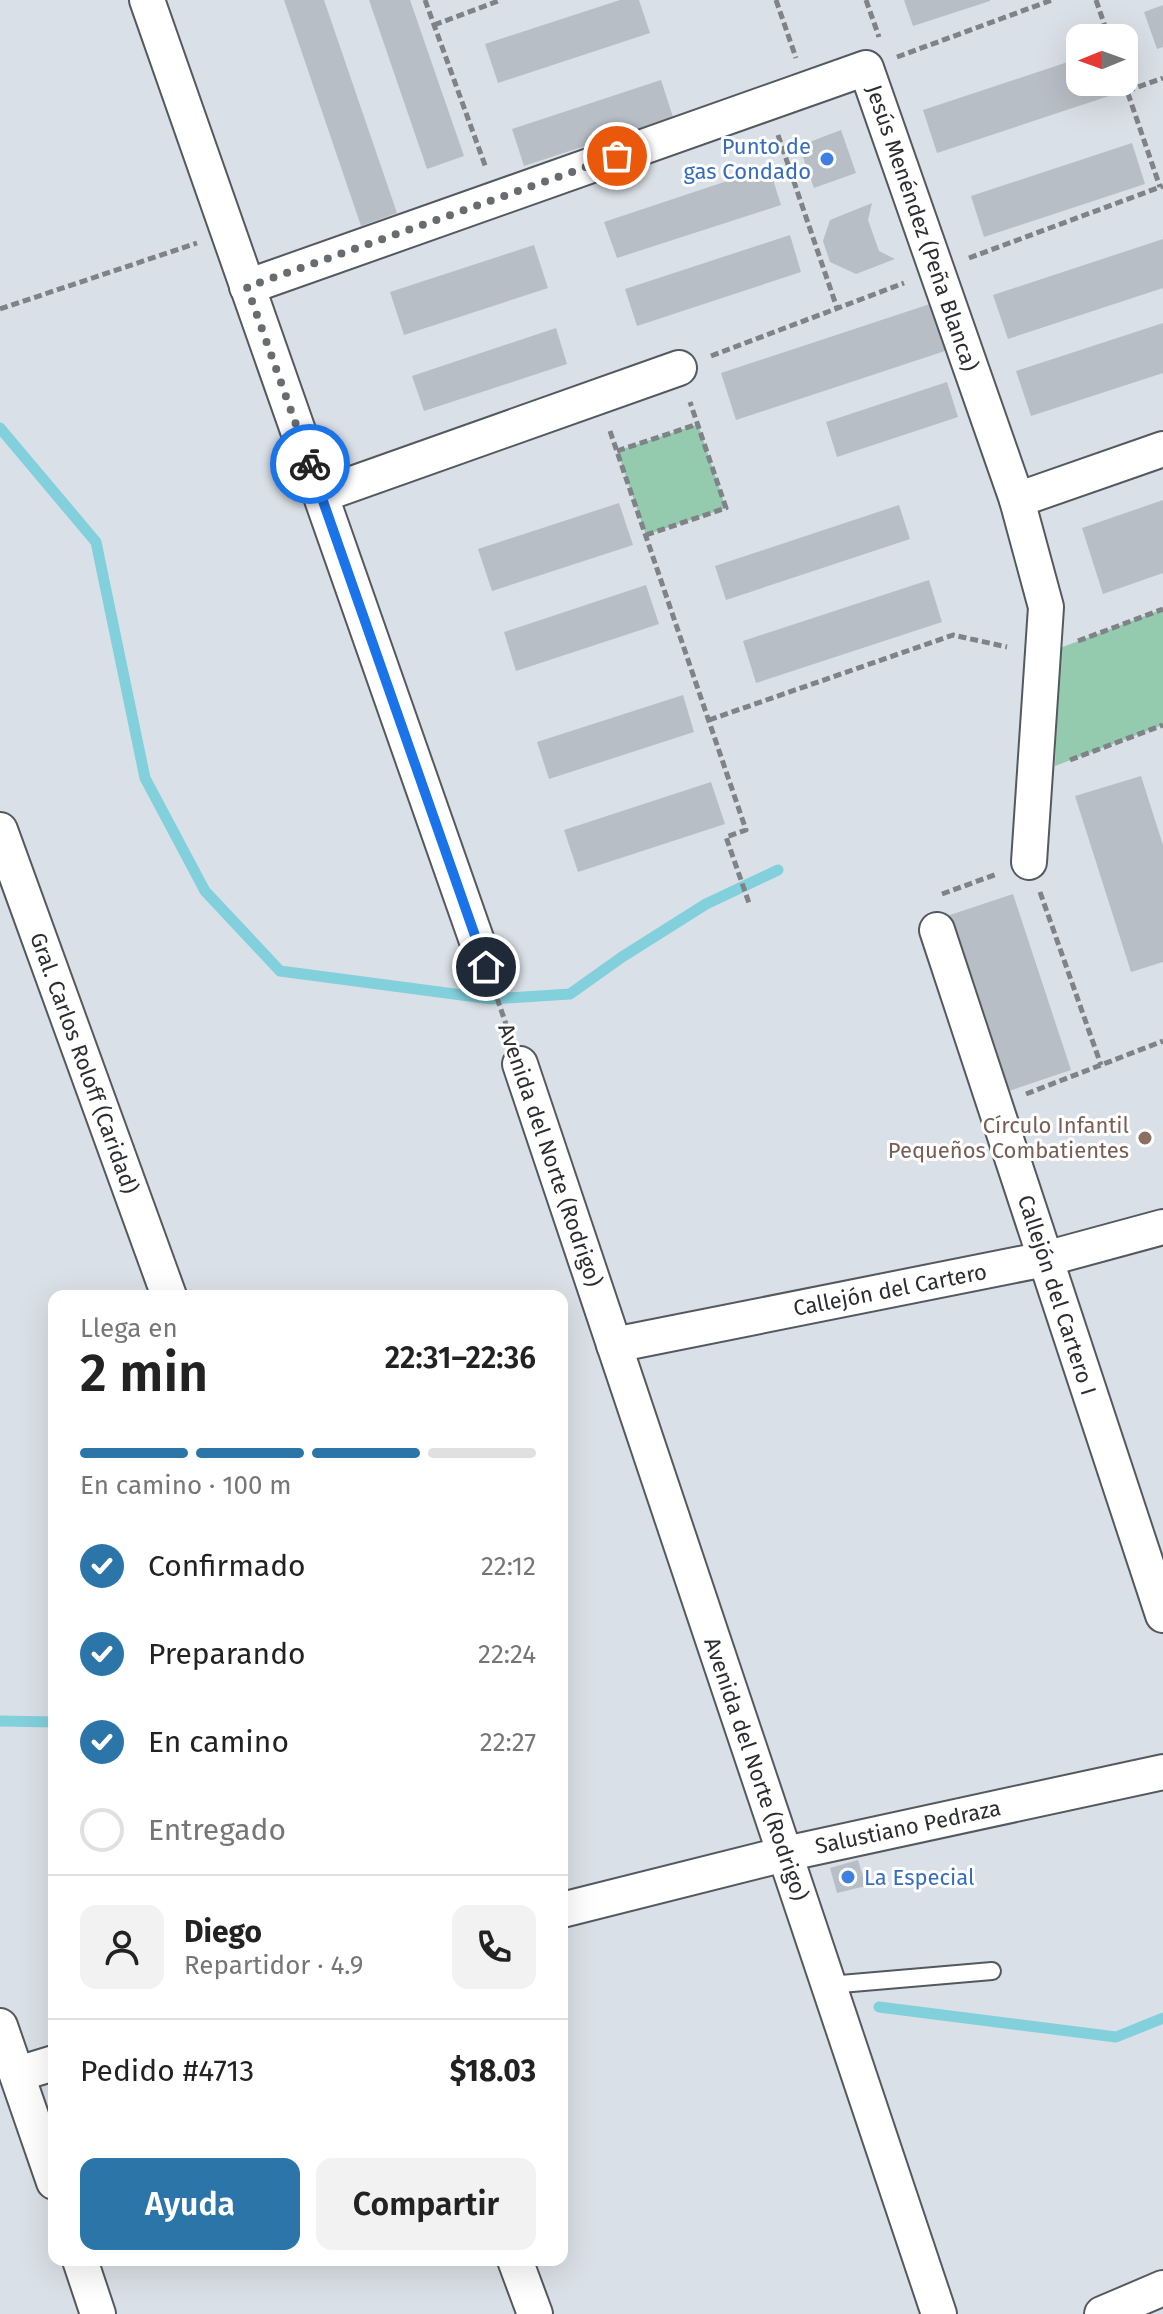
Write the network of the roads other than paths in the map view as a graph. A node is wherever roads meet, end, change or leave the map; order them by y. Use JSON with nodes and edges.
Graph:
{"nodes":[{"id":1,"x":147,"y":0,"type":"edge"},
{"id":2,"x":247,"y":287,"type":"junction"},
{"id":3,"x":679,"y":368,"type":"road end"},
{"id":4,"x":1163,"y":449,"type":"edge"},
{"id":5,"x":321,"y":495,"type":"junction"},
{"id":6,"x":1017,"y":500,"type":"junction"},
{"id":7,"x":0,"y":830,"type":"edge"},
{"id":8,"x":1029,"y":862,"type":"road end"},
{"id":9,"x":937,"y":930,"type":"road end"},
{"id":10,"x":486,"y":967,"type":"road end"},
{"id":11,"x":520,"y":1064,"type":"road end"},
{"id":12,"x":1163,"y":1227,"type":"edge"},
{"id":13,"x":1045,"y":1259,"type":"junction"},
{"id":14,"x":167,"y":1290,"type":"edge"},
{"id":15,"x":614,"y":1345,"type":"junction"},
{"id":16,"x":1163,"y":1615,"type":"edge"},
{"id":17,"x":1163,"y":1772,"type":"edge"},
{"id":18,"x":785,"y":1854,"type":"junction"},
{"id":19,"x":568,"y":1908,"type":"edge"},
{"id":20,"x":992,"y":1971,"type":"dead end"},
{"id":21,"x":829,"y":1985,"type":"junction"},
{"id":22,"x":0,"y":2026,"type":"edge"},
{"id":23,"x":48,"y":2065,"type":"edge"},
{"id":24,"x":18,"y":2074,"type":"junction"},
{"id":25,"x":48,"y":2164,"type":"edge"},
{"id":26,"x":82,"y":2266,"type":"edge"},
{"id":27,"x":517,"y":2266,"type":"edge"},
{"id":28,"x":1163,"y":2288,"type":"edge"},
{"id":29,"x":98,"y":2314,"type":"edge"},
{"id":30,"x":535,"y":2314,"type":"edge"},
{"id":31,"x":939,"y":2314,"type":"edge"},
{"id":32,"x":1102,"y":2314,"type":"edge"}],
"edges":[{"from":1,"to":2,"type":"street"},
{"from":2,"to":5,"type":"street"},
{"from":2,"to":6,"type":"street","name":"Jesús Menéndez (Peña Blanca)"},
{"from":3,"to":5,"type":"street"},
{"from":4,"to":6,"type":"street"},
{"from":5,"to":10,"type":"street"},
{"from":6,"to":8,"type":"street","name":"Jesús Menéndez (Peña Blanca)"},
{"from":7,"to":14,"type":"street","name":"Gral. Carlos Roloff (Caridad)"},
{"from":9,"to":13,"type":"street","name":"Callejón del Cartero I"},
{"from":11,"to":15,"type":"street","name":"Avenida del Norte (Rodrigo)"},
{"from":12,"to":13,"type":"street","name":"Callejón del Cartero"},
{"from":13,"to":15,"type":"street","name":"Callejón del Cartero"},
{"from":13,"to":16,"type":"street","name":"Callejón del Cartero I"},
{"from":15,"to":18,"type":"street","name":"Avenida del Norte (Rodrigo)"},
{"from":17,"to":18,"type":"street","name":"Salustiano Pedraza"},
{"from":18,"to":19,"type":"street","name":"Salustiano Pedraza"},
{"from":18,"to":21,"type":"street","name":"Avenida del Norte (Rodrigo)"},
{"from":20,"to":21,"type":"lane"},
{"from":21,"to":31,"type":"street","name":"Avenida del Norte (Rodrigo)"},
{"from":22,"to":24,"type":"street"},
{"from":23,"to":24,"type":"street"},
{"from":24,"to":25,"type":"street"},
{"from":26,"to":29,"type":"street"},
{"from":27,"to":30,"type":"street"},
{"from":28,"to":32,"type":"street"}]}
